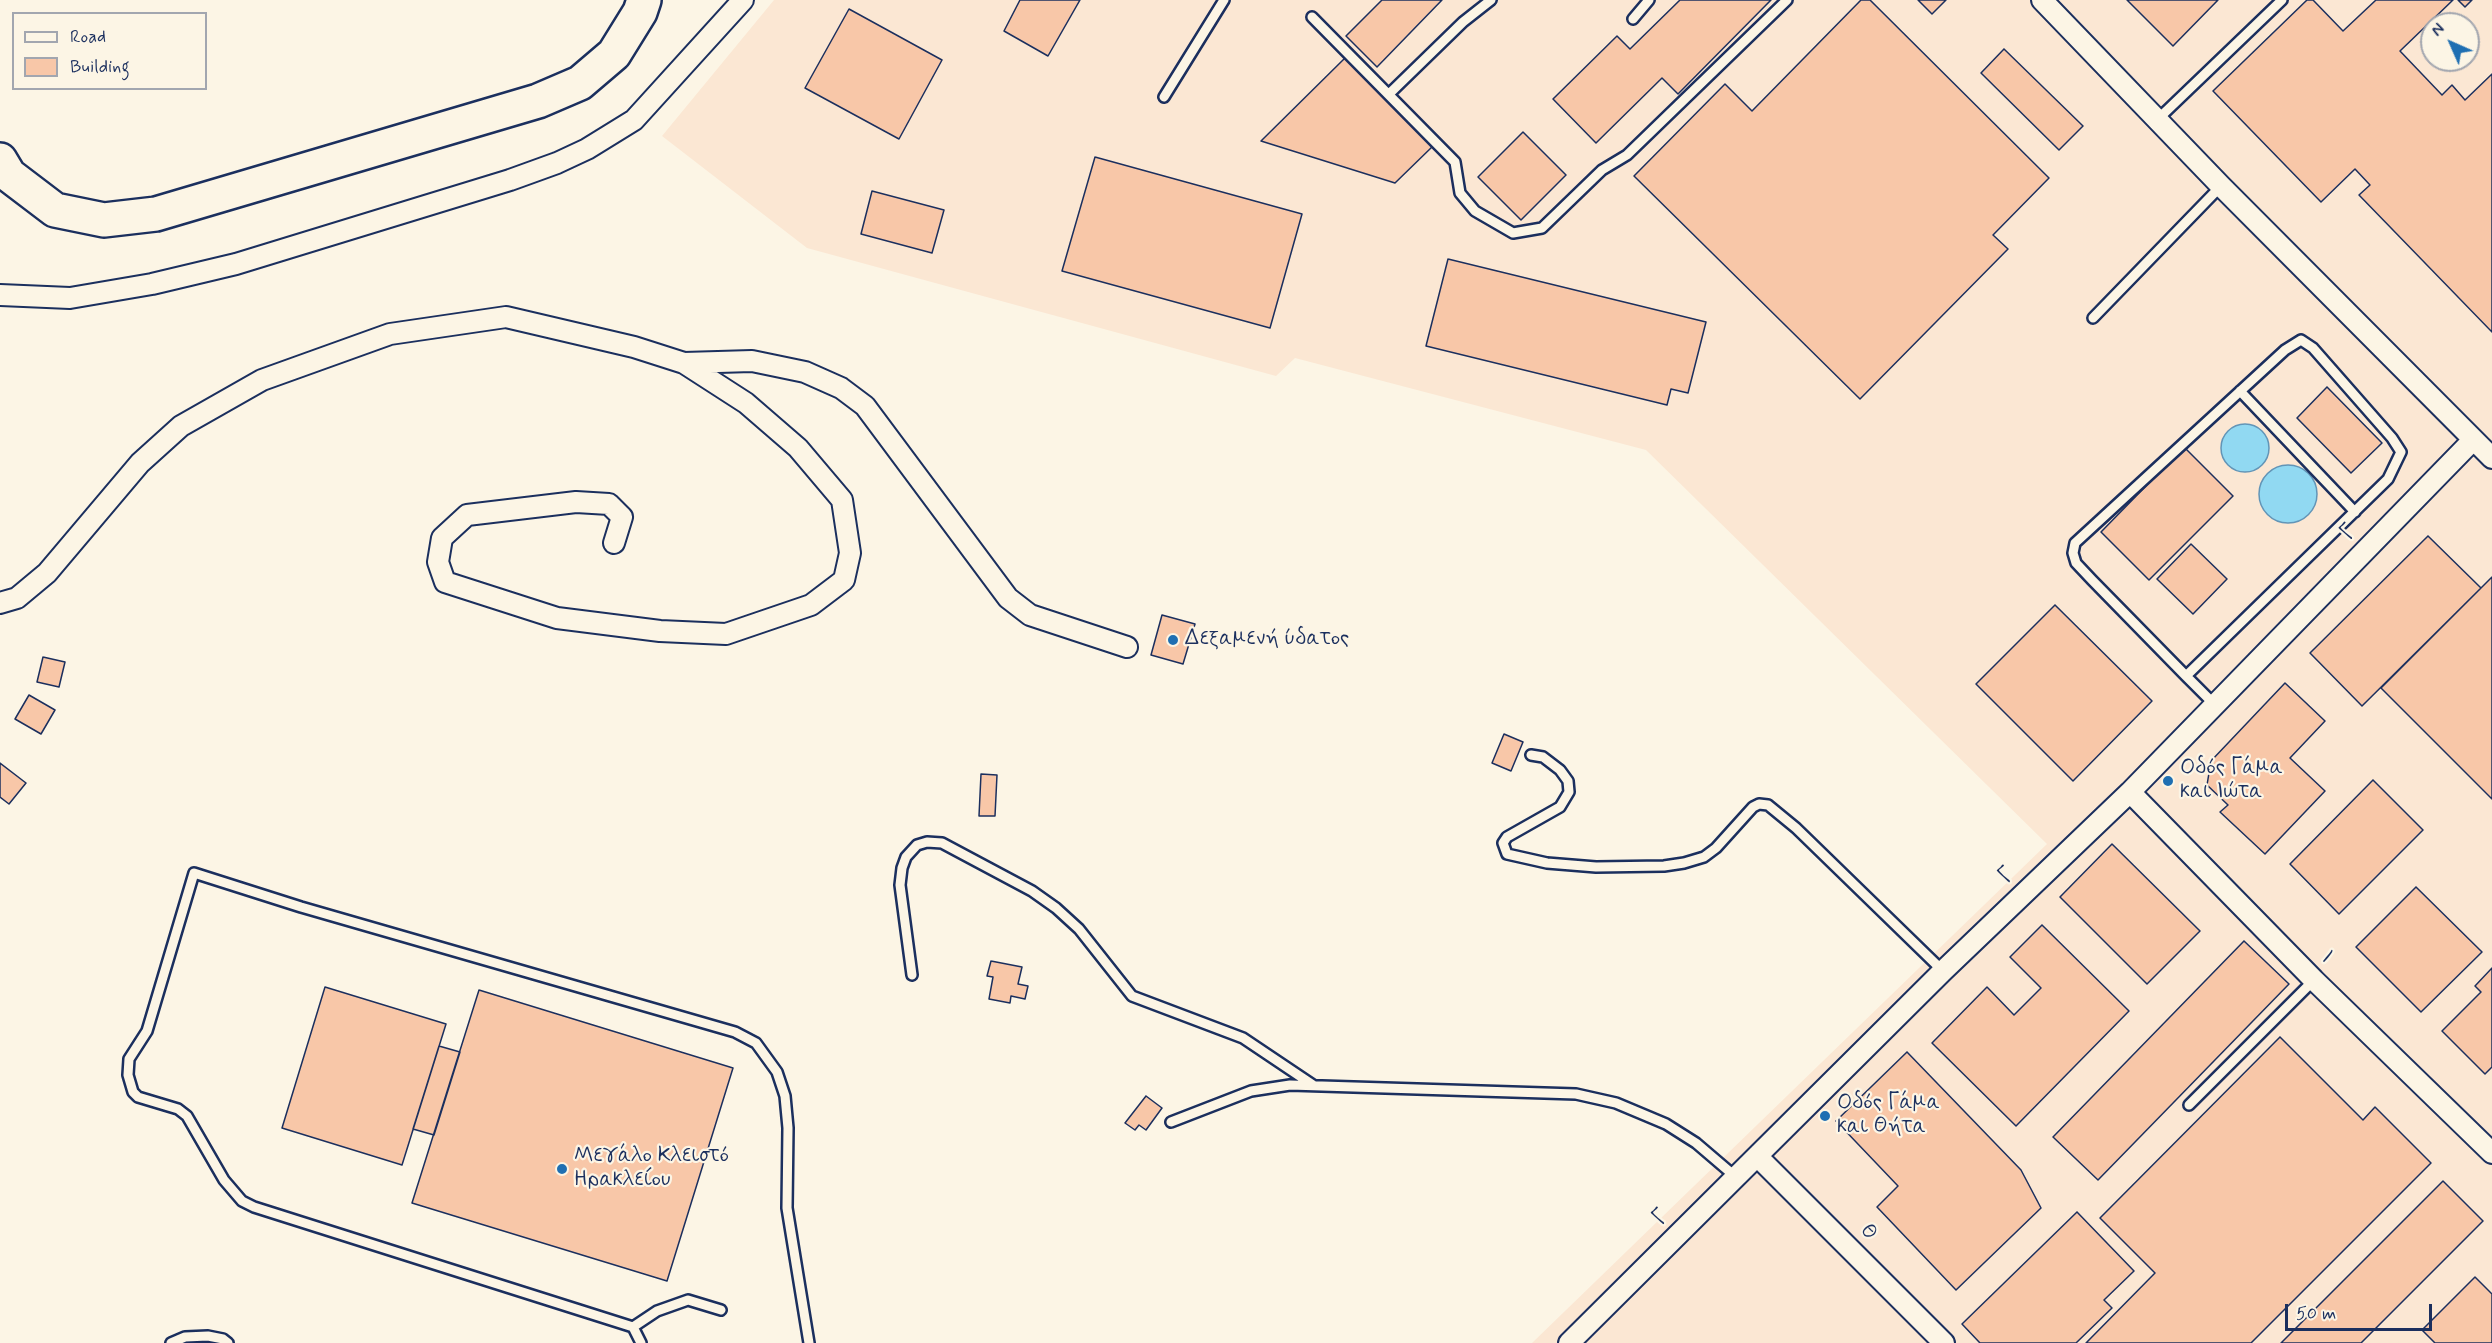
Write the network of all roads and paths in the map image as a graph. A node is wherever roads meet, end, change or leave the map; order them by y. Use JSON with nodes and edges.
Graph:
{"nodes":[{"id":1,"x":644,"y":0,"type":"edge"},
{"id":2,"x":743,"y":0,"type":"edge"},
{"id":3,"x":1224,"y":0,"type":"edge"},
{"id":4,"x":1491,"y":0,"type":"edge"},
{"id":5,"x":1649,"y":0,"type":"edge"},
{"id":6,"x":1787,"y":0,"type":"edge"},
{"id":7,"x":2042,"y":0,"type":"edge"},
{"id":8,"x":2282,"y":0,"type":"edge"},
{"id":9,"x":1312,"y":17,"type":"dead end"},
{"id":10,"x":1633,"y":19,"type":"dead end"},
{"id":11,"x":1389,"y":93,"type":"junction"},
{"id":12,"x":1164,"y":98,"type":"dead end"},
{"id":13,"x":2157,"y":120,"type":"junction"},
{"id":14,"x":0,"y":160,"type":"edge"},
{"id":15,"x":2221,"y":186,"type":"junction"},
{"id":16,"x":0,"y":295,"type":"edge"},
{"id":17,"x":2093,"y":318,"type":"dead end"},
{"id":18,"x":684,"y":363,"type":"junction"},
{"id":19,"x":2240,"y":391,"type":"junction"},
{"id":20,"x":2473,"y":440,"type":"junction"},
{"id":21,"x":2492,"y":458,"type":"edge"},
{"id":22,"x":2355,"y":512,"type":"junction"},
{"id":23,"x":614,"y":543,"type":"dead end"},
{"id":24,"x":0,"y":603,"type":"edge"},
{"id":25,"x":1128,"y":647,"type":"dead end"},
{"id":26,"x":2186,"y":676,"type":"junction"},
{"id":27,"x":2215,"y":705,"type":"junction"},
{"id":28,"x":1531,"y":755,"type":"dead end"},
{"id":29,"x":2130,"y":792,"type":"junction"},
{"id":30,"x":1944,"y":970,"type":"junction"},
{"id":31,"x":912,"y":975,"type":"dead end"},
{"id":32,"x":2314,"y":980,"type":"junction"},
{"id":33,"x":1313,"y":1086,"type":"junction"},
{"id":34,"x":2189,"y":1105,"type":"dead end"},
{"id":35,"x":1172,"y":1122,"type":"dead end"},
{"id":36,"x":2492,"y":1153,"type":"edge"},
{"id":37,"x":1758,"y":1157,"type":"junction"},
{"id":38,"x":1737,"y":1178,"type":"junction"},
{"id":39,"x":721,"y":1310,"type":"dead end"},
{"id":40,"x":633,"y":1327,"type":"junction"},
{"id":41,"x":171,"y":1343,"type":"edge"},
{"id":42,"x":228,"y":1343,"type":"edge"},
{"id":43,"x":641,"y":1343,"type":"edge"},
{"id":44,"x":809,"y":1343,"type":"edge"},
{"id":45,"x":1569,"y":1343,"type":"edge"},
{"id":46,"x":1944,"y":1343,"type":"edge"}],
"edges":[{"from":1,"to":14,"type":"highway"},
{"from":2,"to":16,"type":"street"},
{"from":3,"to":12,"type":"lane"},
{"from":4,"to":11,"type":"lane"},
{"from":5,"to":10,"type":"lane"},
{"from":6,"to":11,"type":"lane"},
{"from":7,"to":13,"type":"street"},
{"from":8,"to":13,"type":"lane"},
{"from":9,"to":11,"type":"lane"},
{"from":13,"to":15,"type":"street"},
{"from":15,"to":17,"type":"lane"},
{"from":15,"to":20,"type":"street"},
{"from":18,"to":23,"type":"street"},
{"from":18,"to":24,"type":"street"},
{"from":18,"to":25,"type":"street"},
{"from":19,"to":22,"type":"lane"},
{"from":19,"to":22,"type":"lane"},
{"from":19,"to":26,"type":"lane"},
{"from":20,"to":21,"type":"street"},
{"from":20,"to":27,"type":"street","name":"Γ"},
{"from":22,"to":26,"type":"lane"},
{"from":26,"to":27,"type":"lane"},
{"from":27,"to":29,"type":"street","name":"Γ"},
{"from":28,"to":30,"type":"lane"},
{"from":29,"to":30,"type":"street","name":"Γ"},
{"from":29,"to":32,"type":"street","name":"Ι"},
{"from":30,"to":37,"type":"street","name":"Γ"},
{"from":31,"to":33,"type":"lane"},
{"from":32,"to":34,"type":"lane"},
{"from":32,"to":36,"type":"street","name":"Ι"},
{"from":33,"to":35,"type":"lane"},
{"from":33,"to":38,"type":"lane"},
{"from":37,"to":38,"type":"street","name":"Γ"},
{"from":37,"to":46,"type":"street","name":"Θ"},
{"from":38,"to":45,"type":"street","name":"Γ"},
{"from":39,"to":40,"type":"lane"},
{"from":40,"to":43,"type":"lane"},
{"from":40,"to":44,"type":"lane"},
{"from":41,"to":42,"type":"lane"}]}
